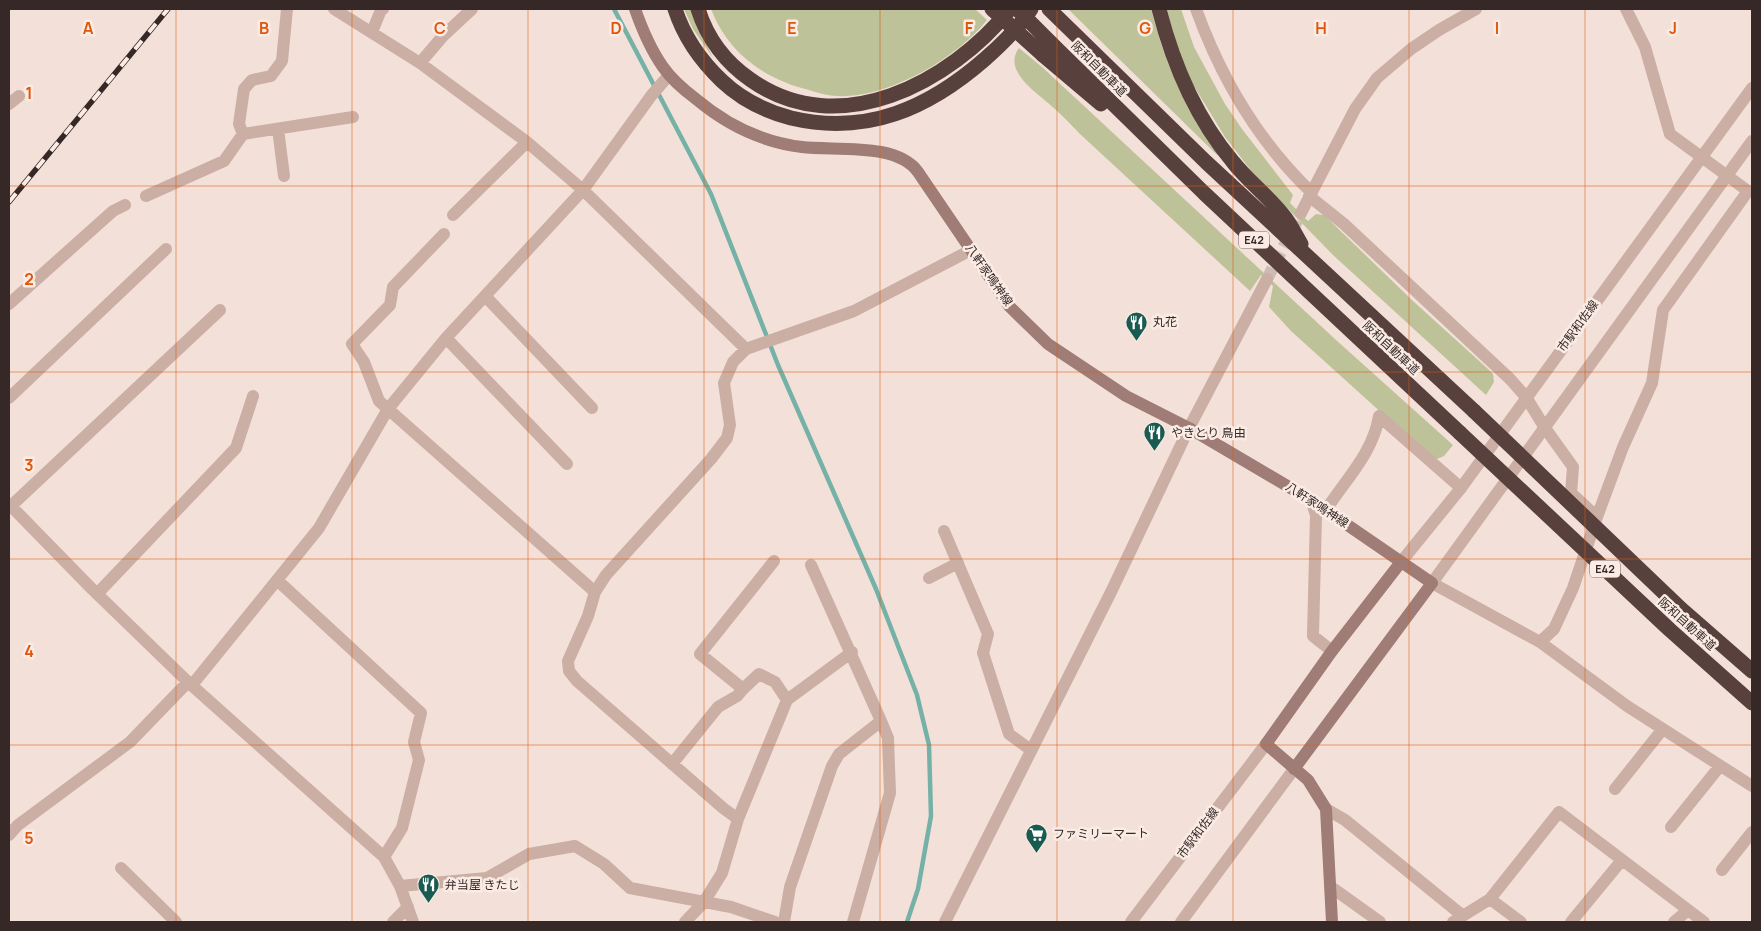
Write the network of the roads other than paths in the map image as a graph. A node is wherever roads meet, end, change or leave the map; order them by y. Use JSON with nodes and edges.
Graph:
{"nodes":[{"id":1,"x":287,"y":9,"type":"edge"},
{"id":2,"x":334,"y":9,"type":"edge"},
{"id":3,"x":384,"y":9,"type":"edge"},
{"id":4,"x":472,"y":9,"type":"edge"},
{"id":5,"x":635,"y":9,"type":"edge"},
{"id":6,"x":675,"y":9,"type":"edge"},
{"id":7,"x":698,"y":9,"type":"edge"},
{"id":8,"x":992,"y":9,"type":"edge"},
{"id":9,"x":1010,"y":9,"type":"edge"},
{"id":10,"x":1017,"y":9,"type":"edge"},
{"id":11,"x":1031,"y":9,"type":"edge"},
{"id":12,"x":1050,"y":9,"type":"edge"},
{"id":13,"x":1159,"y":9,"type":"edge"},
{"id":14,"x":1196,"y":9,"type":"edge"},
{"id":15,"x":1476,"y":9,"type":"edge"},
{"id":16,"x":1626,"y":9,"type":"edge"},
{"id":17,"x":372,"y":32,"type":"junction"},
{"id":18,"x":1048,"y":49,"type":"junction"},
{"id":19,"x":420,"y":63,"type":"junction"},
{"id":20,"x":665,"y":79,"type":"junction"},
{"id":21,"x":1752,"y":88,"type":"edge"},
{"id":22,"x":353,"y":117,"type":"dead end"},
{"id":23,"x":278,"y":129,"type":"junction"},
{"id":24,"x":243,"y":134,"type":"junction"},
{"id":25,"x":1752,"y":141,"type":"edge"},
{"id":26,"x":527,"y":142,"type":"junction"},
{"id":27,"x":1701,"y":158,"type":"junction"},
{"id":28,"x":284,"y":176,"type":"dead end"},
{"id":29,"x":1726,"y":176,"type":"junction"},
{"id":30,"x":1750,"y":188,"type":"edge"},
{"id":31,"x":582,"y":190,"type":"junction"},
{"id":32,"x":1310,"y":194,"type":"junction"},
{"id":33,"x":146,"y":196,"type":"dead end"},
{"id":34,"x":126,"y":205,"type":"dead end"},
{"id":35,"x":1301,"y":213,"type":"tunnel mouth"},
{"id":36,"x":453,"y":215,"type":"dead end"},
{"id":37,"x":444,"y":234,"type":"dead end"},
{"id":38,"x":166,"y":249,"type":"dead end"},
{"id":39,"x":971,"y":250,"type":"junction"},
{"id":40,"x":1311,"y":260,"type":"junction"},
{"id":41,"x":1267,"y":279,"type":"tunnel mouth"},
{"id":42,"x":485,"y":296,"type":"junction"},
{"id":43,"x":9,"y":304,"type":"edge"},
{"id":44,"x":220,"y":310,"type":"dead end"},
{"id":45,"x":446,"y":338,"type":"junction"},
{"id":46,"x":746,"y":349,"type":"junction"},
{"id":47,"x":253,"y":396,"type":"dead end"},
{"id":48,"x":9,"y":398,"type":"edge"},
{"id":49,"x":1526,"y":398,"type":"junction"},
{"id":50,"x":592,"y":408,"type":"dead end"},
{"id":51,"x":388,"y":409,"type":"junction"},
{"id":52,"x":1189,"y":428,"type":"junction"},
{"id":53,"x":1545,"y":428,"type":"junction"},
{"id":54,"x":567,"y":464,"type":"dead end"},
{"id":55,"x":1461,"y":488,"type":"junction"},
{"id":56,"x":1311,"y":500,"type":"junction"},
{"id":57,"x":10,"y":505,"type":"edge"},
{"id":58,"x":1326,"y":510,"type":"junction"},
{"id":59,"x":1597,"y":517,"type":"junction"},
{"id":60,"x":944,"y":531,"type":"dead end"},
{"id":61,"x":774,"y":561,"type":"dead end"},
{"id":62,"x":1401,"y":562,"type":"junction"},
{"id":63,"x":958,"y":563,"type":"junction"},
{"id":64,"x":812,"y":565,"type":"dead end"},
{"id":65,"x":929,"y":578,"type":"dead end"},
{"id":66,"x":277,"y":580,"type":"junction"},
{"id":67,"x":1432,"y":583,"type":"junction"},
{"id":68,"x":595,"y":592,"type":"junction"},
{"id":69,"x":97,"y":594,"type":"junction"},
{"id":70,"x":1540,"y":642,"type":"junction"},
{"id":71,"x":1332,"y":651,"type":"junction"},
{"id":72,"x":852,"y":652,"type":"junction"},
{"id":73,"x":1752,"y":671,"type":"edge"},
{"id":74,"x":190,"y":684,"type":"junction"},
{"id":75,"x":743,"y":689,"type":"junction"},
{"id":76,"x":786,"y":700,"type":"junction"},
{"id":77,"x":1752,"y":703,"type":"edge"},
{"id":78,"x":881,"y":721,"type":"junction"},
{"id":79,"x":1662,"y":730,"type":"junction"},
{"id":80,"x":1266,"y":744,"type":"junction"},
{"id":81,"x":1031,"y":750,"type":"junction"},
{"id":82,"x":672,"y":764,"type":"junction"},
{"id":83,"x":1720,"y":766,"type":"junction"},
{"id":84,"x":1294,"y":769,"type":"junction"},
{"id":85,"x":1752,"y":786,"type":"edge"},
{"id":86,"x":1615,"y":789,"type":"dead end"},
{"id":87,"x":1326,"y":810,"type":"junction"},
{"id":88,"x":738,"y":819,"type":"junction"},
{"id":89,"x":1671,"y":827,"type":"dead end"},
{"id":90,"x":1752,"y":832,"type":"edge"},
{"id":91,"x":9,"y":835,"type":"edge"},
{"id":92,"x":384,"y":857,"type":"junction"},
{"id":93,"x":1622,"y":860,"type":"junction"},
{"id":94,"x":121,"y":868,"type":"dead end"},
{"id":95,"x":1722,"y":870,"type":"dead end"},
{"id":96,"x":400,"y":886,"type":"junction"},
{"id":97,"x":1330,"y":887,"type":"junction"},
{"id":98,"x":1490,"y":899,"type":"junction"},
{"id":99,"x":704,"y":902,"type":"junction"},
{"id":100,"x":408,"y":907,"type":"junction"},
{"id":101,"x":1688,"y":910,"type":"junction"},
{"id":102,"x":1458,"y":919,"type":"edge"},
{"id":103,"x":176,"y":922,"type":"edge"},
{"id":104,"x":393,"y":922,"type":"edge"},
{"id":105,"x":413,"y":922,"type":"edge"},
{"id":106,"x":686,"y":922,"type":"edge"},
{"id":107,"x":775,"y":922,"type":"edge"},
{"id":108,"x":784,"y":922,"type":"edge"},
{"id":109,"x":854,"y":922,"type":"edge"},
{"id":110,"x":945,"y":922,"type":"edge"},
{"id":111,"x":1131,"y":922,"type":"edge"},
{"id":112,"x":1181,"y":922,"type":"edge"},
{"id":113,"x":1332,"y":922,"type":"edge"},
{"id":114,"x":1380,"y":922,"type":"edge"},
{"id":115,"x":1521,"y":922,"type":"edge"},
{"id":116,"x":1571,"y":922,"type":"edge"},
{"id":117,"x":1674,"y":922,"type":"edge"},
{"id":118,"x":1704,"y":922,"type":"edge"}],
"edges":[{"from":1,"to":24,"type":"street"},
{"from":2,"to":17,"type":"street"},
{"from":3,"to":17,"type":"street"},
{"from":4,"to":19,"type":"street"},
{"from":5,"to":20,"type":"main road","name":"八軒家鳴神線"},
{"from":6,"to":11,"type":"highway"},
{"from":7,"to":9,"type":"highway"},
{"from":8,"to":18,"type":"highway","bridge":true},
{"from":10,"to":18,"type":"highway","name":"阪和自動車道","number":"E42","bridge":true},
{"from":12,"to":40,"type":"highway","name":"阪和自動車道","number":"E42"},
{"from":13,"to":40,"type":"highway"},
{"from":14,"to":32,"type":"street"},
{"from":15,"to":32,"type":"street"},
{"from":16,"to":27,"type":"street"},
{"from":17,"to":19,"type":"street"},
{"from":18,"to":77,"type":"highway","name":"阪和自動車道","number":"E42","bridge":true},
{"from":19,"to":26,"type":"street"},
{"from":20,"to":31,"type":"street"},
{"from":20,"to":39,"type":"main road","name":"八軒家鳴神線"},
{"from":21,"to":27,"type":"street","name":"市駅和佐線"},
{"from":22,"to":23,"type":"street"},
{"from":23,"to":24,"type":"street"},
{"from":23,"to":28,"type":"street"},
{"from":24,"to":33,"type":"street"},
{"from":25,"to":29,"type":"street"},
{"from":26,"to":31,"type":"street"},
{"from":26,"to":36,"type":"street"},
{"from":27,"to":29,"type":"street"},
{"from":27,"to":49,"type":"street","name":"市駅和佐線"},
{"from":29,"to":30,"type":"street"},
{"from":29,"to":53,"type":"street"},
{"from":30,"to":59,"type":"street"},
{"from":31,"to":42,"type":"street"},
{"from":31,"to":46,"type":"street"},
{"from":32,"to":35,"type":"street"},
{"from":32,"to":49,"type":"street"},
{"from":34,"to":43,"type":"street"},
{"from":37,"to":51,"type":"street"},
{"from":38,"to":48,"type":"street"},
{"from":39,"to":46,"type":"street"},
{"from":39,"to":52,"type":"main road","name":"八軒家鳴神線"},
{"from":40,"to":73,"type":"highway","name":"阪和自動車道","number":"E42","bridge":true},
{"from":41,"to":52,"type":"street"},
{"from":42,"to":45,"type":"street"},
{"from":42,"to":50,"type":"street"},
{"from":44,"to":57,"type":"street"},
{"from":45,"to":51,"type":"street"},
{"from":45,"to":54,"type":"street"},
{"from":46,"to":68,"type":"street"},
{"from":47,"to":69,"type":"street"},
{"from":49,"to":53,"type":"street"},
{"from":49,"to":55,"type":"street","name":"市駅和佐線"},
{"from":51,"to":66,"type":"street"},
{"from":51,"to":68,"type":"street"},
{"from":52,"to":56,"type":"main road","name":"八軒家鳴神線"},
{"from":52,"to":81,"type":"street"},
{"from":53,"to":59,"type":"street"},
{"from":53,"to":67,"type":"street"},
{"from":55,"to":58,"type":"street"},
{"from":55,"to":62,"type":"street","name":"市駅和佐線"},
{"from":56,"to":58,"type":"main road","name":"八軒家鳴神線"},
{"from":56,"to":71,"type":"street"},
{"from":57,"to":69,"type":"street"},
{"from":58,"to":62,"type":"main road","name":"八軒家鳴神線"},
{"from":59,"to":70,"type":"street"},
{"from":60,"to":63,"type":"street"},
{"from":61,"to":75,"type":"street"},
{"from":62,"to":67,"type":"main road","name":"八軒家鳴神線"},
{"from":62,"to":71,"type":"main road"},
{"from":63,"to":65,"type":"street"},
{"from":63,"to":81,"type":"street"},
{"from":64,"to":72,"type":"street"},
{"from":66,"to":74,"type":"street"},
{"from":66,"to":92,"type":"street"},
{"from":67,"to":70,"type":"street"},
{"from":67,"to":84,"type":"main road"},
{"from":68,"to":82,"type":"street"},
{"from":69,"to":74,"type":"street"},
{"from":70,"to":79,"type":"street"},
{"from":71,"to":80,"type":"main road"},
{"from":72,"to":76,"type":"street"},
{"from":72,"to":78,"type":"street"},
{"from":74,"to":91,"type":"street"},
{"from":74,"to":92,"type":"street"},
{"from":75,"to":76,"type":"street"},
{"from":75,"to":82,"type":"street"},
{"from":76,"to":88,"type":"street"},
{"from":78,"to":108,"type":"street"},
{"from":78,"to":109,"type":"street"},
{"from":79,"to":83,"type":"street"},
{"from":79,"to":86,"type":"street"},
{"from":80,"to":84,"type":"main road"},
{"from":80,"to":111,"type":"street","name":"市駅和佐線"},
{"from":81,"to":110,"type":"street"},
{"from":82,"to":88,"type":"street"},
{"from":83,"to":85,"type":"street"},
{"from":83,"to":89,"type":"street"},
{"from":84,"to":87,"type":"main road"},
{"from":84,"to":112,"type":"street"},
{"from":87,"to":97,"type":"main road"},
{"from":87,"to":102,"type":"street"},
{"from":88,"to":99,"type":"street"},
{"from":90,"to":95,"type":"street"},
{"from":92,"to":96,"type":"street"},
{"from":93,"to":98,"type":"street"},
{"from":93,"to":101,"type":"street"},
{"from":93,"to":116,"type":"street"},
{"from":94,"to":103,"type":"street"},
{"from":96,"to":99,"type":"street"},
{"from":96,"to":100,"type":"street"},
{"from":97,"to":113,"type":"main road"},
{"from":97,"to":114,"type":"street"},
{"from":98,"to":102,"type":"street"},
{"from":98,"to":115,"type":"street"},
{"from":99,"to":106,"type":"street"},
{"from":99,"to":107,"type":"street"},
{"from":100,"to":104,"type":"street"},
{"from":100,"to":105,"type":"street"},
{"from":101,"to":117,"type":"street"},
{"from":101,"to":118,"type":"street"}]}
